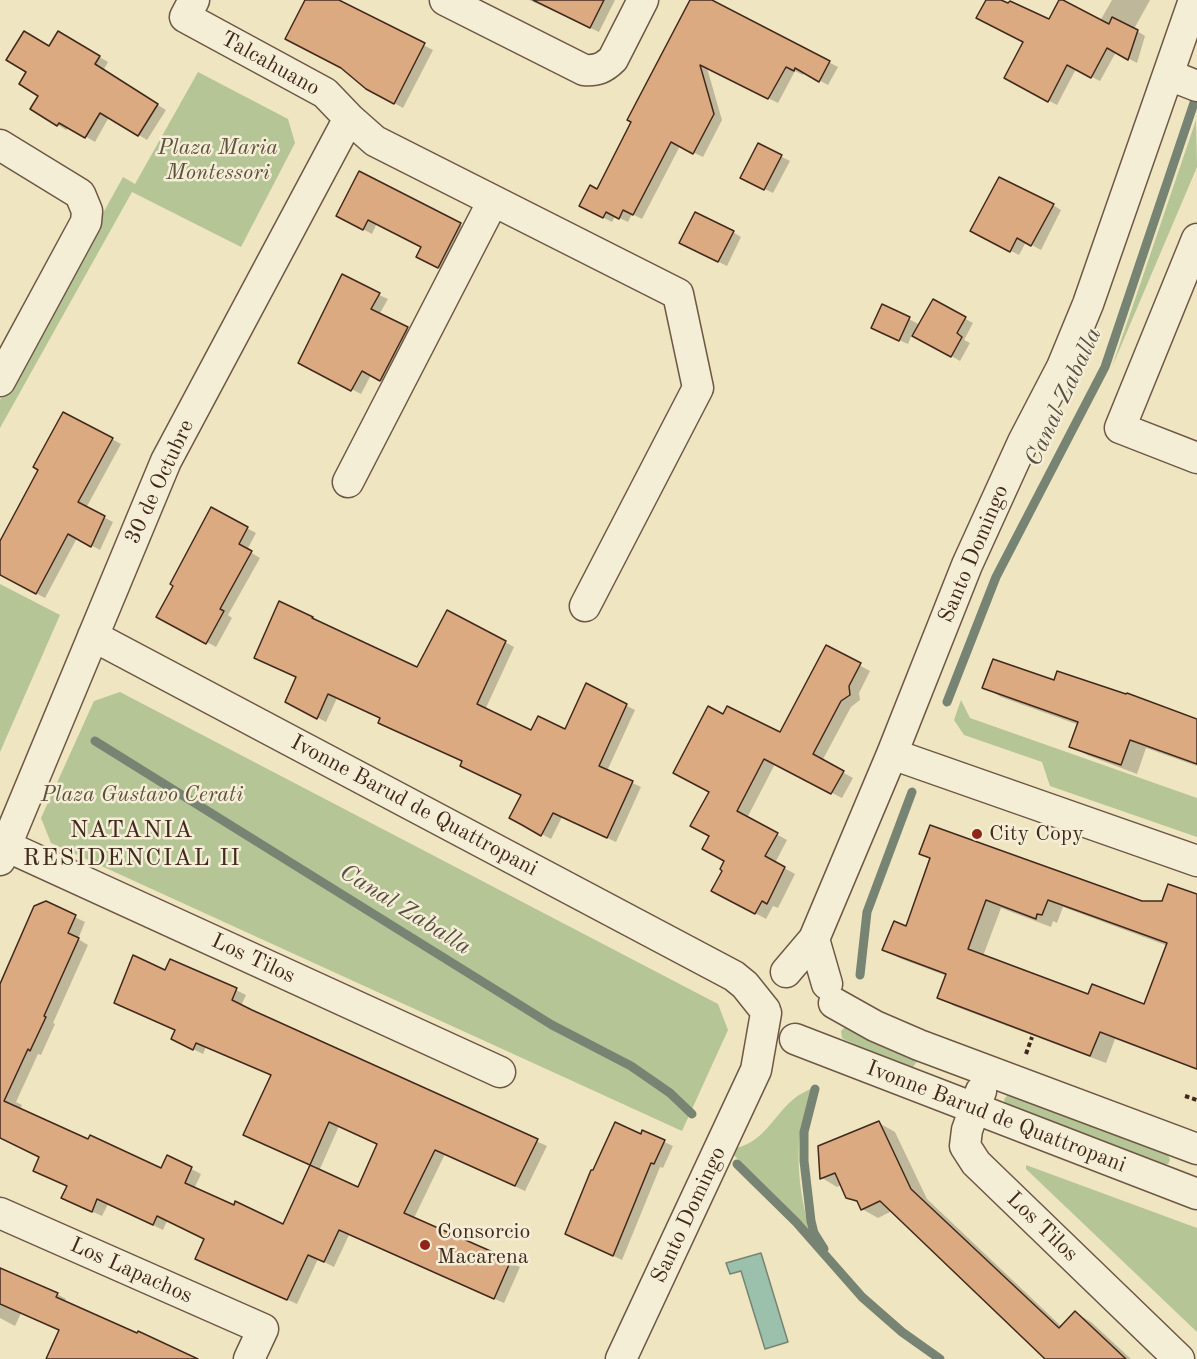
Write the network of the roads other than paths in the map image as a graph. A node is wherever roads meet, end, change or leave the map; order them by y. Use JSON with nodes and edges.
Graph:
{"nodes":[{"id":1,"x":445,"y":0,"type":"edge"},
{"id":2,"x":643,"y":0,"type":"edge"},
{"id":3,"x":1194,"y":0,"type":"edge"},
{"id":4,"x":190,"y":9,"type":"edge"},
{"id":5,"x":1169,"y":75,"type":"junction"},
{"id":6,"x":1197,"y":86,"type":"edge"},
{"id":7,"x":349,"y":118,"type":"junction"},
{"id":8,"x":0,"y":145,"type":"edge"},
{"id":9,"x":493,"y":201,"type":"junction"},
{"id":10,"x":1197,"y":239,"type":"edge"},
{"id":11,"x":0,"y":381,"type":"edge"},
{"id":12,"x":1197,"y":458,"type":"edge"},
{"id":13,"x":348,"y":482,"type":"dead end"},
{"id":14,"x":585,"y":606,"type":"dead end"},
{"id":15,"x":93,"y":636,"type":"junction"},
{"id":16,"x":892,"y":754,"type":"junction"},
{"id":17,"x":3,"y":853,"type":"edge"},
{"id":18,"x":1197,"y":861,"type":"edge"},
{"id":19,"x":814,"y":939,"type":"junction"},
{"id":20,"x":781,"y":975,"type":"junction"},
{"id":21,"x":734,"y":976,"type":"junction"},
{"id":22,"x":831,"y":993,"type":"junction"},
{"id":23,"x":765,"y":1011,"type":"junction"},
{"id":24,"x":794,"y":1039,"type":"junction"},
{"id":25,"x":756,"y":1070,"type":"junction"},
{"id":26,"x":988,"y":1071,"type":"junction"},
{"id":27,"x":500,"y":1072,"type":"dead end"},
{"id":28,"x":974,"y":1109,"type":"junction"},
{"id":29,"x":1197,"y":1149,"type":"edge"},
{"id":30,"x":1197,"y":1194,"type":"edge"},
{"id":31,"x":0,"y":1213,"type":"edge"},
{"id":32,"x":249,"y":1359,"type":"edge"},
{"id":33,"x":621,"y":1359,"type":"edge"},
{"id":34,"x":1179,"y":1359,"type":"edge"}],
"edges":[{"from":1,"to":2,"type":"street"},
{"from":3,"to":5,"type":"street","name":"Santo Domingo"},
{"from":4,"to":7,"type":"street","name":"Talcahuano"},
{"from":5,"to":6,"type":"street"},
{"from":5,"to":16,"type":"street","name":"Santo Domingo"},
{"from":7,"to":9,"type":"street","name":"Talcahuano"},
{"from":7,"to":15,"type":"street","name":"30 de Octubre"},
{"from":8,"to":11,"type":"street"},
{"from":9,"to":13,"type":"street"},
{"from":9,"to":14,"type":"street","name":"Talcahuano"},
{"from":10,"to":12,"type":"street"},
{"from":15,"to":17,"type":"street","name":"30 de Octubre"},
{"from":15,"to":21,"type":"street","name":"Ivonne Barud de Quattropani"},
{"from":16,"to":18,"type":"street"},
{"from":16,"to":19,"type":"street","name":"Santo Domingo"},
{"from":17,"to":27,"type":"street","name":"Los Tilos"},
{"from":19,"to":20,"type":"street","name":"Santo Domingo"},
{"from":19,"to":22,"type":"street"},
{"from":20,"to":21,"type":"street","name":"Ivonne Barud de Quattropani"},
{"from":20,"to":22,"type":"street"},
{"from":20,"to":23,"type":"street"},
{"from":21,"to":23,"type":"street","name":"Ivonne Barud de Quattropani"},
{"from":22,"to":24,"type":"street"},
{"from":22,"to":26,"type":"street","name":"Ivonne Barud de Quattropani"},
{"from":23,"to":24,"type":"street"},
{"from":23,"to":25,"type":"street","name":"Santo Domingo"},
{"from":24,"to":25,"type":"street","name":"Santo Domingo"},
{"from":24,"to":28,"type":"street","name":"Ivonne Barud de Quattropani"},
{"from":25,"to":33,"type":"street","name":"Santo Domingo"},
{"from":26,"to":28,"type":"street","name":"Los Tilos"},
{"from":26,"to":29,"type":"street","name":"Ivonne Barud de Quattropani"},
{"from":28,"to":30,"type":"street","name":"Ivonne Barud de Quattropani"},
{"from":28,"to":34,"type":"street","name":"Los Tilos"},
{"from":31,"to":32,"type":"street","name":"Los Lapachos"}]}
